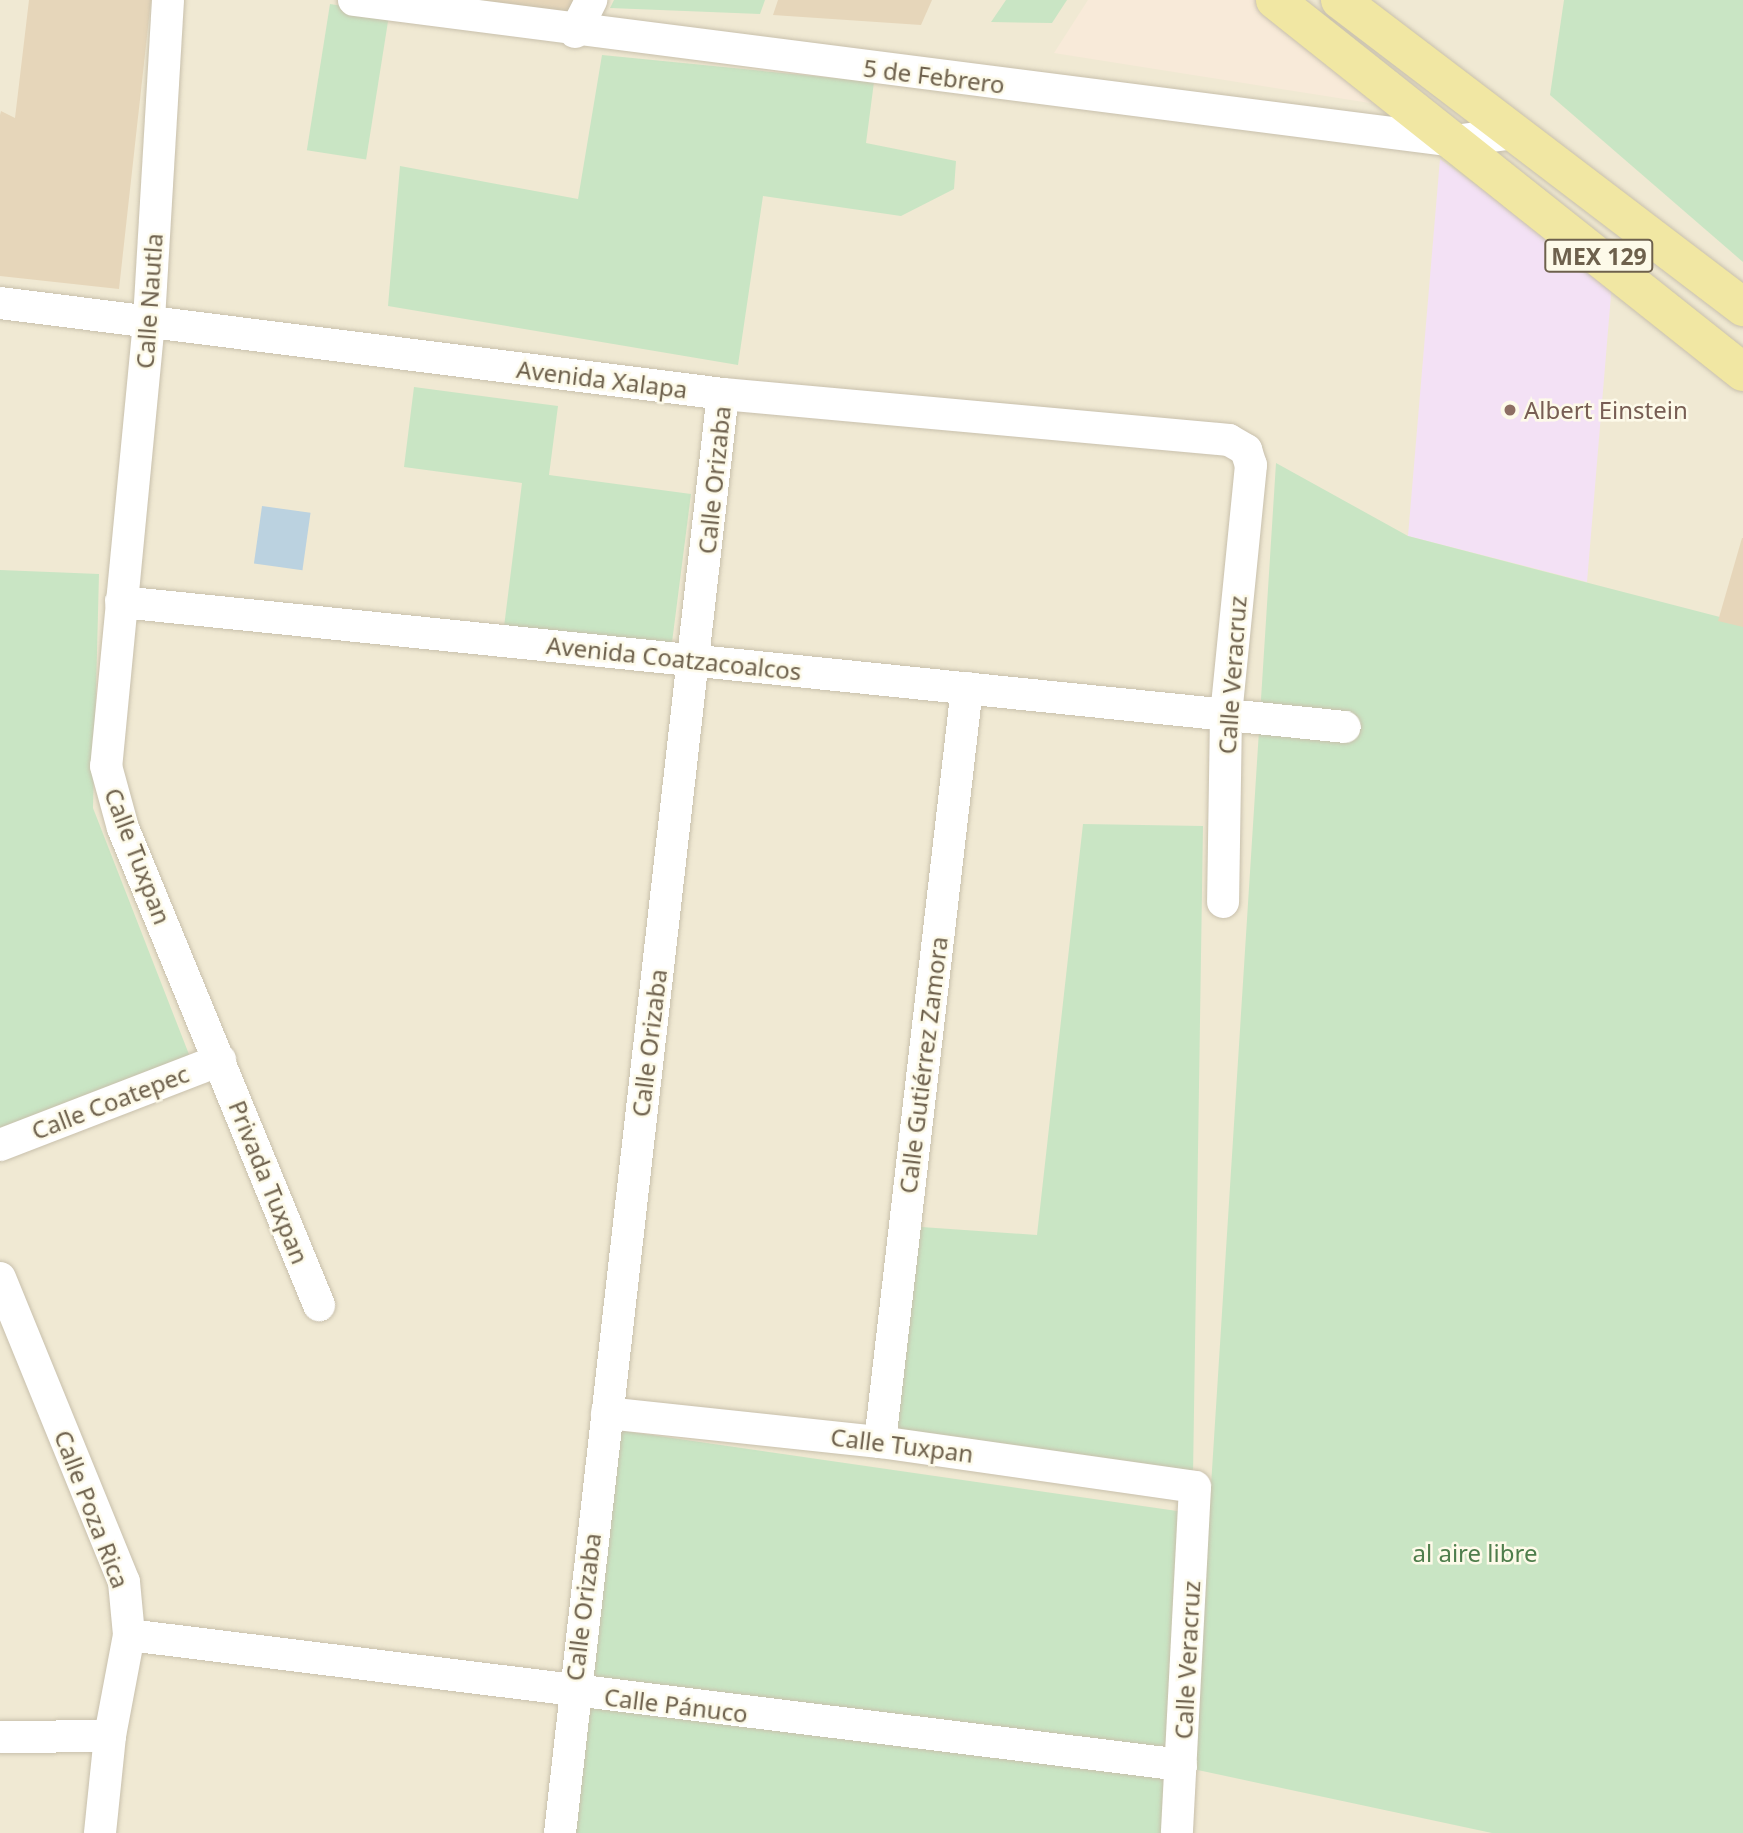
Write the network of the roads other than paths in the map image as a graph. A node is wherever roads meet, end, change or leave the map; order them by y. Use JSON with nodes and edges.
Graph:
{"nodes":[{"id":1,"x":168,"y":0,"type":"edge"},
{"id":2,"x":354,"y":0,"type":"edge"},
{"id":3,"x":591,"y":0,"type":"edge"},
{"id":4,"x":1275,"y":0,"type":"edge"},
{"id":5,"x":1340,"y":0,"type":"edge"},
{"id":6,"x":575,"y":32,"type":"junction"},
{"id":7,"x":1515,"y":133,"type":"junction"},
{"id":8,"x":1454,"y":141,"type":"junction"},
{"id":9,"x":0,"y":303,"type":"edge"},
{"id":10,"x":1743,"y":307,"type":"edge"},
{"id":11,"x":149,"y":322,"type":"junction"},
{"id":12,"x":1743,"y":372,"type":"edge"},
{"id":13,"x":723,"y":394,"type":"junction"},
{"id":14,"x":1246,"y":450,"type":"joint"},
{"id":15,"x":121,"y":602,"type":"junction"},
{"id":16,"x":693,"y":660,"type":"junction"},
{"id":17,"x":967,"y":688,"type":"junction"},
{"id":18,"x":1226,"y":715,"type":"junction"},
{"id":19,"x":1345,"y":727,"type":"dead end"},
{"id":20,"x":1223,"y":902,"type":"dead end"},
{"id":21,"x":220,"y":1060,"type":"junction"},
{"id":22,"x":0,"y":1145,"type":"edge"},
{"id":23,"x":0,"y":1278,"type":"edge"},
{"id":24,"x":319,"y":1305,"type":"dead end"},
{"id":25,"x":607,"y":1413,"type":"junction"},
{"id":26,"x":880,"y":1442,"type":"junction"},
{"id":27,"x":1195,"y":1487,"type":"joint"},
{"id":28,"x":129,"y":1634,"type":"junction"},
{"id":29,"x":573,"y":1693,"type":"junction"},
{"id":30,"x":110,"y":1736,"type":"junction"},
{"id":31,"x":0,"y":1737,"type":"edge"},
{"id":32,"x":1181,"y":1765,"type":"junction"},
{"id":33,"x":100,"y":1833,"type":"edge"},
{"id":34,"x":560,"y":1833,"type":"edge"},
{"id":35,"x":1177,"y":1833,"type":"edge"}],
"edges":[{"from":1,"to":11,"type":"street","name":"Calle Nautla"},
{"from":2,"to":6,"type":"street","name":"5 de Febrero"},
{"from":3,"to":6,"type":"street"},
{"from":4,"to":8,"type":"main road","number":"MEX 129"},
{"from":5,"to":7,"type":"main road","number":"MEX 129"},
{"from":6,"to":8,"type":"street","name":"5 de Febrero"},
{"from":7,"to":8,"type":"street","name":"5 de Febrero"},
{"from":7,"to":10,"type":"main road","number":"MEX 129"},
{"from":8,"to":12,"type":"main road","number":"MEX 129"},
{"from":9,"to":11,"type":"street","name":"Avenida Xalapa"},
{"from":11,"to":13,"type":"street","name":"Avenida Xalapa"},
{"from":11,"to":15,"type":"street","name":"Calle Nautla"},
{"from":13,"to":14,"type":"street","name":"Avenida Xalapa"},
{"from":13,"to":16,"type":"street","name":"Calle Orizaba"},
{"from":14,"to":18,"type":"street","name":"Calle Veracruz"},
{"from":15,"to":16,"type":"street","name":"Avenida Coatzacoalcos"},
{"from":15,"to":21,"type":"street","name":"Calle Tuxpan"},
{"from":16,"to":17,"type":"street","name":"Avenida Coatzacoalcos"},
{"from":16,"to":25,"type":"street","name":"Calle Orizaba"},
{"from":17,"to":18,"type":"street","name":"Avenida Coatzacoalcos"},
{"from":17,"to":26,"type":"street","name":"Calle Gutiérrez Zamora"},
{"from":18,"to":19,"type":"street","name":"Avenida Coatzacoalcos"},
{"from":18,"to":20,"type":"street","name":"Calle Veracruz"},
{"from":21,"to":22,"type":"street","name":"Calle Coatepec"},
{"from":21,"to":24,"type":"street","name":"Privada Tuxpan"},
{"from":23,"to":28,"type":"street","name":"Calle Poza Rica"},
{"from":25,"to":26,"type":"street","name":"Calle Tuxpan"},
{"from":25,"to":29,"type":"street","name":"Calle Orizaba"},
{"from":26,"to":27,"type":"street","name":"Calle Tuxpan"},
{"from":27,"to":32,"type":"street","name":"Calle Veracruz"},
{"from":28,"to":29,"type":"street","name":"Calle Pánuco"},
{"from":28,"to":30,"type":"street","name":"Calle Poza Rica"},
{"from":29,"to":32,"type":"street","name":"Calle Pánuco"},
{"from":29,"to":34,"type":"street","name":"Calle Orizaba"},
{"from":30,"to":31,"type":"street"},
{"from":30,"to":33,"type":"street","name":"Calle Poza Rica"},
{"from":32,"to":35,"type":"street","name":"Calle Veracruz"}]}
